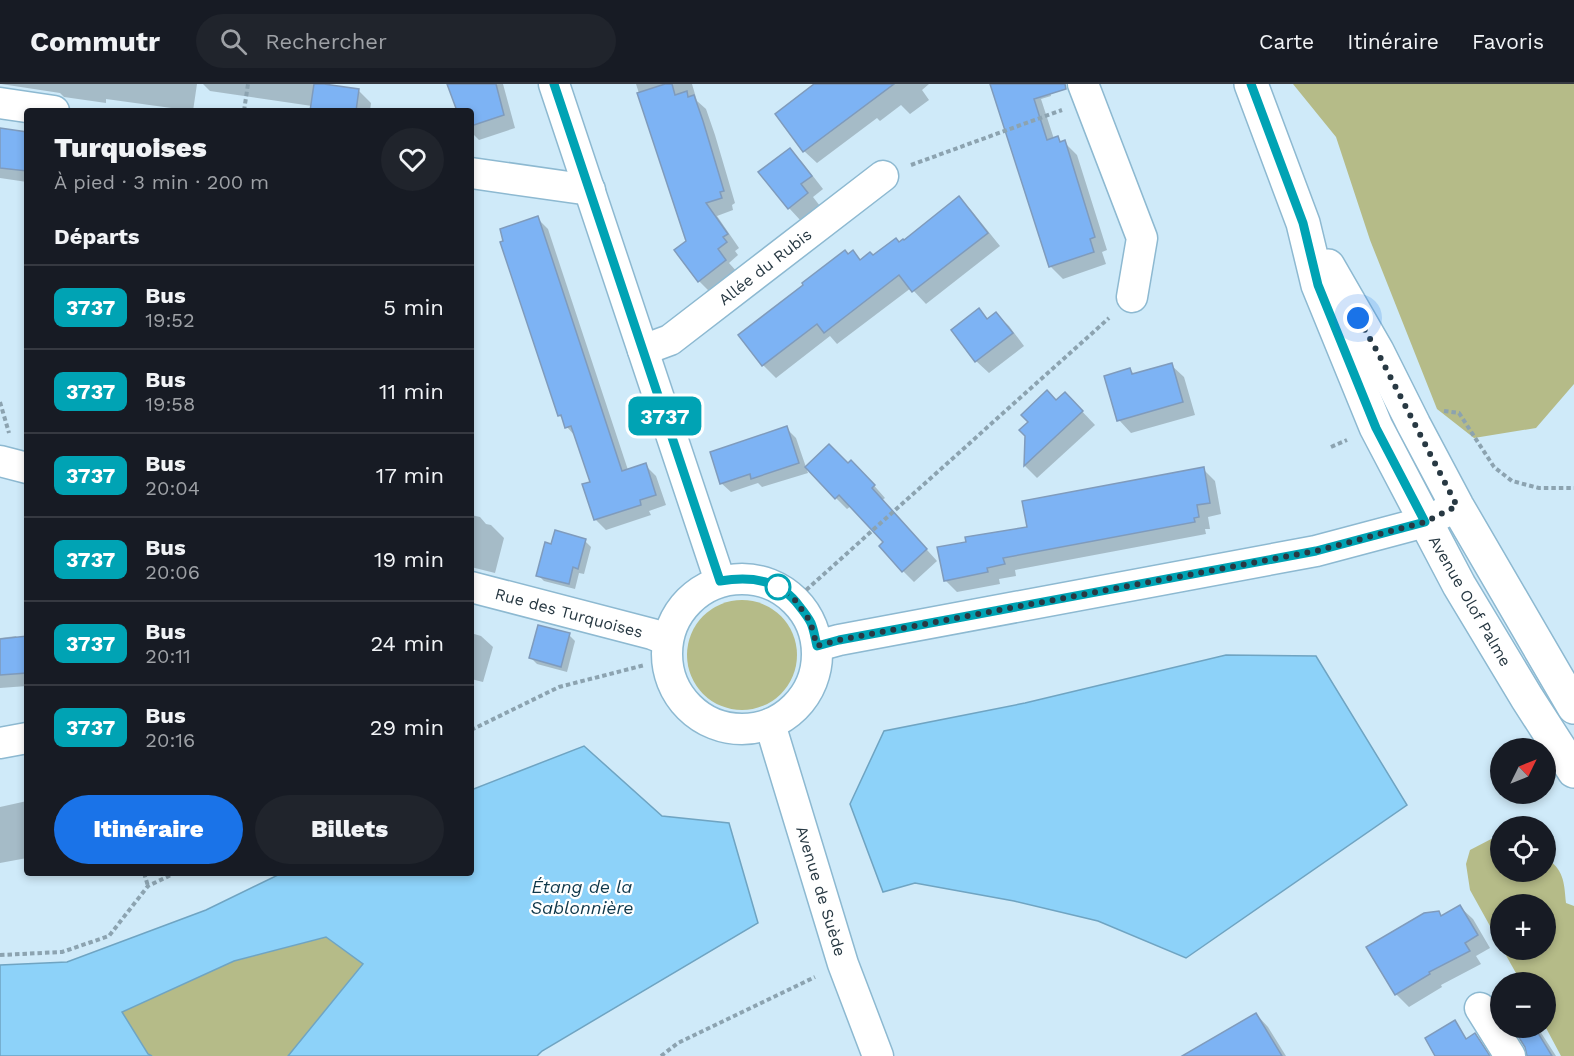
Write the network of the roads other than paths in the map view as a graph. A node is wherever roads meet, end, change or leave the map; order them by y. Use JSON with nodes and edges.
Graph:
{"nodes":[{"id":1,"x":554,"y":84,"type":"edge"},
{"id":2,"x":1251,"y":84,"type":"edge"},
{"id":3,"x":1085,"y":92,"type":"edge"},
{"id":4,"x":0,"y":103,"type":"edge"},
{"id":5,"x":34,"y":108,"type":"edge"},
{"id":6,"x":474,"y":173,"type":"edge"},
{"id":7,"x":884,"y":176,"type":"road end"},
{"id":8,"x":590,"y":190,"type":"junction"},
{"id":9,"x":1303,"y":223,"type":"junction"},
{"id":10,"x":1132,"y":297,"type":"road end"},
{"id":11,"x":643,"y":350,"type":"junction"},
{"id":12,"x":0,"y":461,"type":"edge"},
{"id":13,"x":24,"y":467,"type":"edge"},
{"id":14,"x":1457,"y":506,"type":"junction"},
{"id":15,"x":1425,"y":522,"type":"junction"},
{"id":16,"x":720,"y":581,"type":"junction"},
{"id":17,"x":474,"y":588,"type":"edge"},
{"id":18,"x":817,"y":646,"type":"junction"},
{"id":19,"x":667,"y":650,"type":"junction"},
{"id":20,"x":1574,"y":707,"type":"edge"},
{"id":21,"x":770,"y":724,"type":"junction"},
{"id":22,"x":24,"y":739,"type":"edge"},
{"id":23,"x":0,"y":743,"type":"edge"},
{"id":24,"x":1574,"y":771,"type":"edge"},
{"id":25,"x":1480,"y":1008,"type":"dead end"},
{"id":26,"x":878,"y":1056,"type":"edge"},
{"id":27,"x":1509,"y":1056,"type":"edge"}],
"edges":[{"from":1,"to":8,"type":"street"},
{"from":2,"to":9,"type":"main road","name":"Avenue Olof Palme"},
{"from":3,"to":10,"type":"street"},
{"from":4,"to":5,"type":"street"},
{"from":6,"to":8,"type":"street"},
{"from":7,"to":11,"type":"street","name":"Allée du Rubis"},
{"from":8,"to":11,"type":"street"},
{"from":9,"to":14,"type":"main road","name":"Avenue Olof Palme"},
{"from":9,"to":15,"type":"main road","name":"Avenue Olof Palme"},
{"from":11,"to":16,"type":"street"},
{"from":12,"to":13,"type":"street"},
{"from":14,"to":15,"type":"street"},
{"from":14,"to":20,"type":"main road","name":"Avenue Olof Palme"},
{"from":15,"to":18,"type":"street"},
{"from":15,"to":24,"type":"main road","name":"Avenue Olof Palme"},
{"from":16,"to":18,"type":"street"},
{"from":16,"to":19,"type":"street"},
{"from":17,"to":19,"type":"street","name":"Rue des Turquoises"},
{"from":18,"to":21,"type":"street"},
{"from":19,"to":21,"type":"street"},
{"from":21,"to":26,"type":"street","name":"Avenue de Suède"},
{"from":22,"to":23,"type":"street"},
{"from":25,"to":27,"type":"street"}]}
